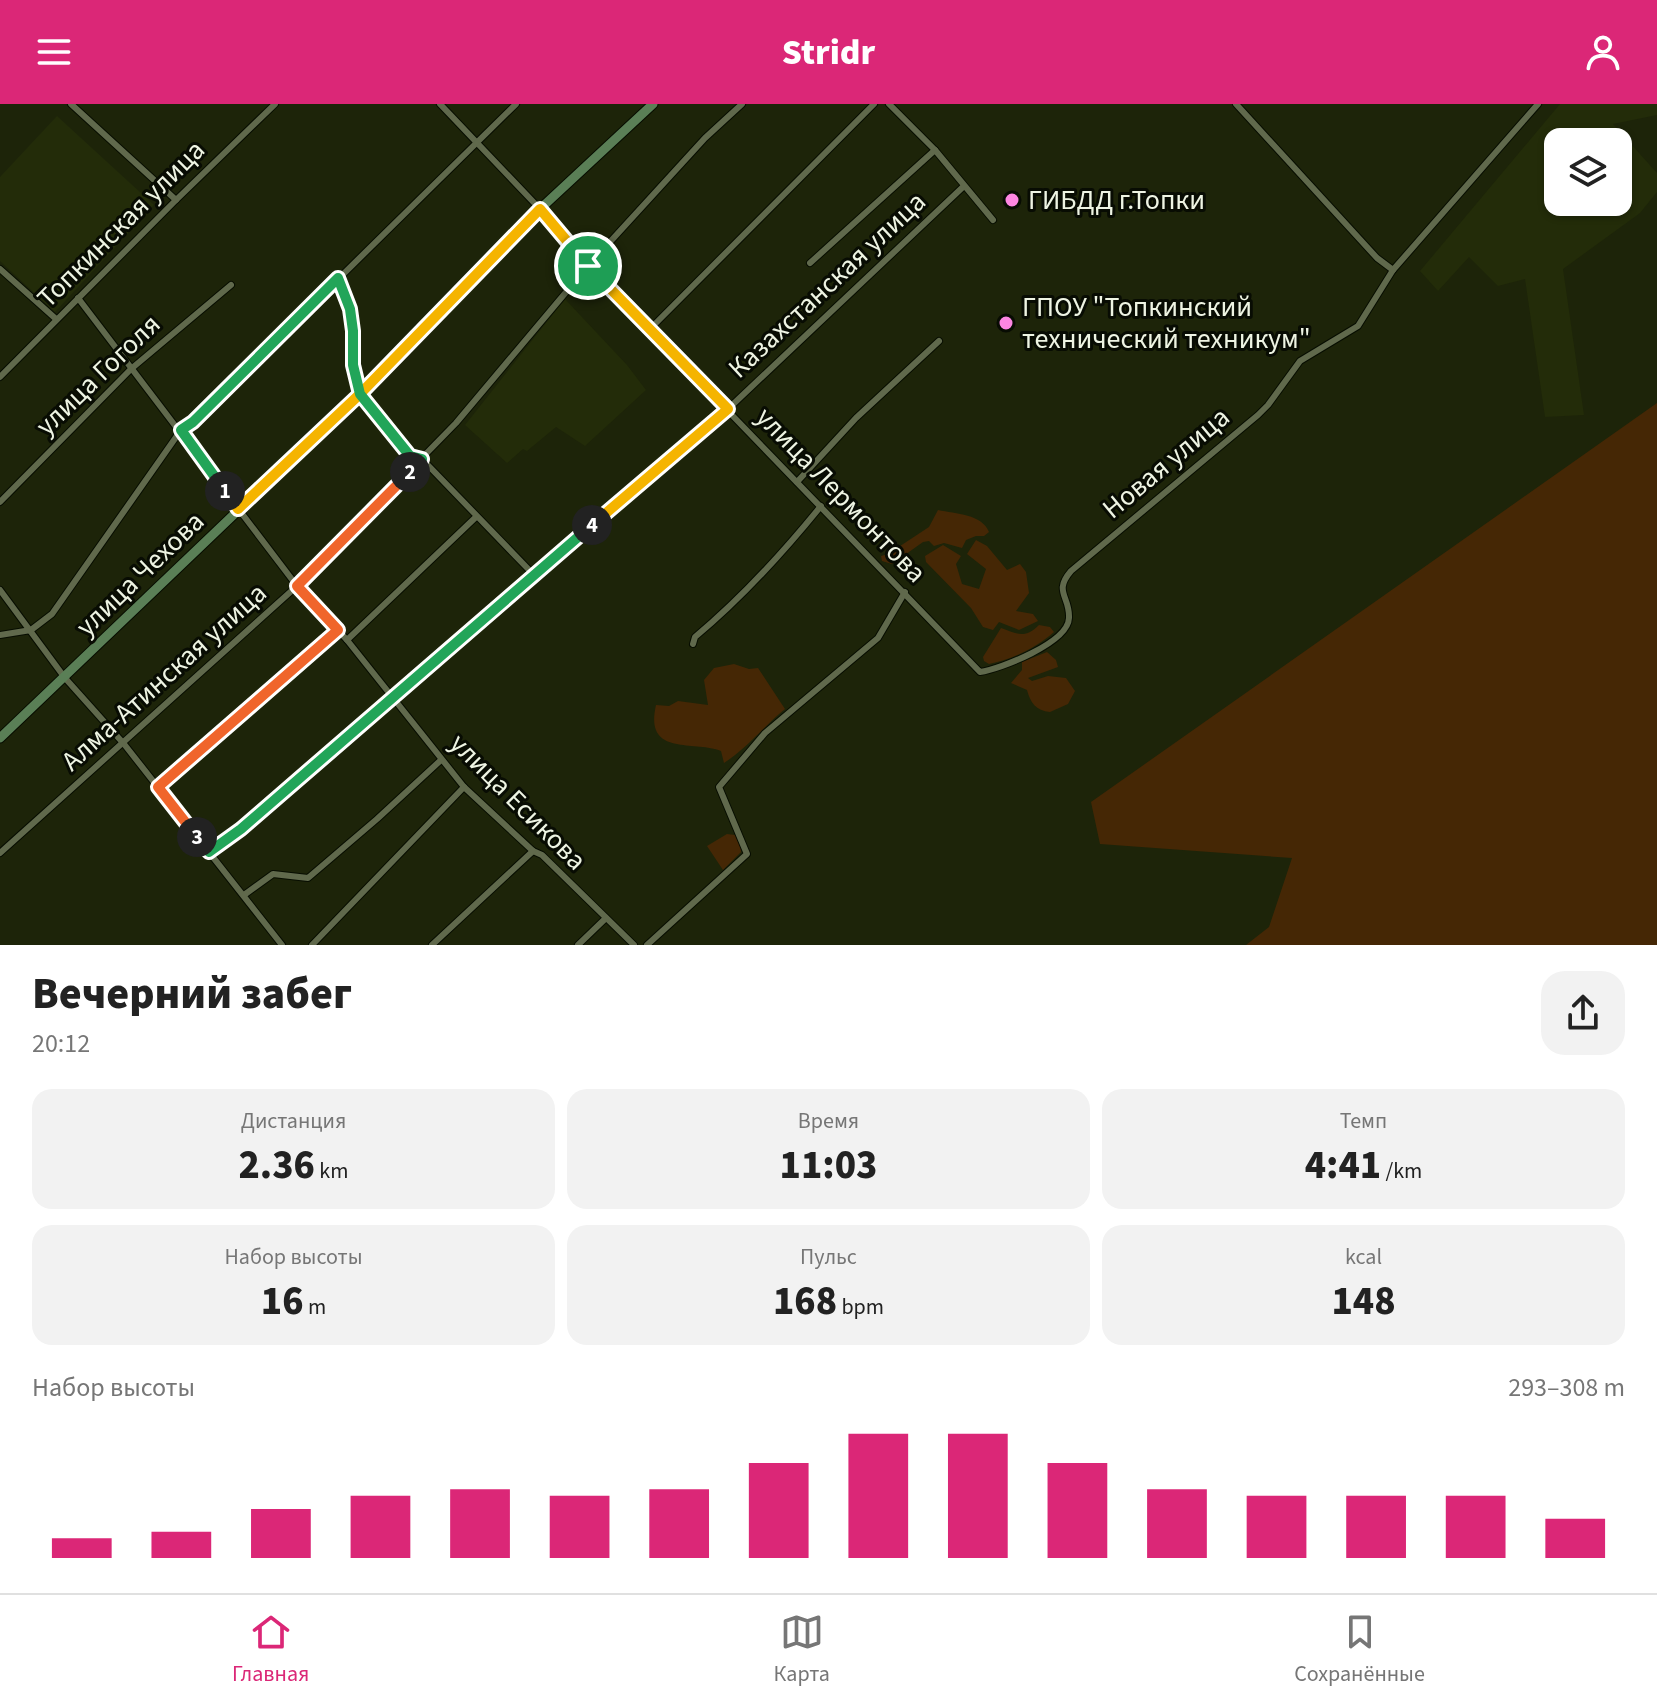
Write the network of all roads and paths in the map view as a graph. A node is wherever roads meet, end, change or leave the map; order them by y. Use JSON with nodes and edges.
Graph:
{"nodes":[{"id":1,"x":71,"y":104,"type":"edge"},
{"id":2,"x":275,"y":104,"type":"edge"},
{"id":3,"x":440,"y":104,"type":"edge"},
{"id":4,"x":516,"y":104,"type":"edge"},
{"id":5,"x":653,"y":104,"type":"edge"},
{"id":6,"x":742,"y":104,"type":"edge"},
{"id":7,"x":874,"y":104,"type":"edge"},
{"id":8,"x":889,"y":104,"type":"edge"},
{"id":9,"x":1236,"y":104,"type":"edge"},
{"id":10,"x":1538,"y":104,"type":"edge"},
{"id":11,"x":476,"y":144,"type":"junction"},
{"id":12,"x":935,"y":150,"type":"junction"},
{"id":13,"x":964,"y":186,"type":"junction"},
{"id":14,"x":176,"y":200,"type":"junction"},
{"id":15,"x":540,"y":209,"type":"junction"},
{"id":16,"x":993,"y":220,"type":"dead end"},
{"id":17,"x":810,"y":263,"type":"dead end"},
{"id":18,"x":588,"y":266,"type":"junction"},
{"id":19,"x":0,"y":269,"type":"edge"},
{"id":20,"x":1393,"y":270,"type":"junction"},
{"id":21,"x":338,"y":278,"type":"junction"},
{"id":22,"x":231,"y":285,"type":"dead end"},
{"id":23,"x":78,"y":298,"type":"junction"},
{"id":24,"x":56,"y":319,"type":"junction"},
{"id":25,"x":650,"y":329,"type":"junction"},
{"id":26,"x":939,"y":341,"type":"dead end"},
{"id":27,"x":131,"y":369,"type":"junction"},
{"id":28,"x":0,"y":377,"type":"edge"},
{"id":29,"x":360,"y":394,"type":"junction"},
{"id":30,"x":728,"y":409,"type":"junction"},
{"id":31,"x":181,"y":430,"type":"junction"},
{"id":32,"x":422,"y":459,"type":"junction"},
{"id":33,"x":797,"y":482,"type":"junction"},
{"id":34,"x":0,"y":502,"type":"edge"},
{"id":35,"x":821,"y":506,"type":"junction"},
{"id":36,"x":238,"y":509,"type":"junction"},
{"id":37,"x":476,"y":517,"type":"junction"},
{"id":38,"x":533,"y":574,"type":"junction"},
{"id":39,"x":297,"y":586,"type":"junction"},
{"id":40,"x":0,"y":590,"type":"edge"},
{"id":41,"x":905,"y":592,"type":"junction"},
{"id":42,"x":31,"y":630,"type":"junction"},
{"id":43,"x":338,"y":630,"type":"junction"},
{"id":44,"x":0,"y":635,"type":"edge"},
{"id":45,"x":347,"y":640,"type":"junction"},
{"id":46,"x":693,"y":644,"type":"dead end"},
{"id":47,"x":980,"y":672,"type":"joint"},
{"id":48,"x":65,"y":678,"type":"junction"},
{"id":49,"x":393,"y":697,"type":"junction"},
{"id":50,"x":0,"y":738,"type":"edge"},
{"id":51,"x":124,"y":744,"type":"junction"},
{"id":52,"x":441,"y":760,"type":"junction"},
{"id":53,"x":158,"y":787,"type":"junction"},
{"id":54,"x":464,"y":787,"type":"junction"},
{"id":55,"x":533,"y":851,"type":"junction"},
{"id":56,"x":209,"y":852,"type":"junction"},
{"id":57,"x":0,"y":853,"type":"edge"},
{"id":58,"x":244,"y":895,"type":"junction"},
{"id":59,"x":606,"y":918,"type":"junction"},
{"id":60,"x":282,"y":945,"type":"edge"},
{"id":61,"x":312,"y":945,"type":"edge"},
{"id":62,"x":432,"y":945,"type":"edge"},
{"id":63,"x":578,"y":945,"type":"edge"},
{"id":64,"x":634,"y":945,"type":"edge"},
{"id":65,"x":647,"y":945,"type":"edge"}],
"edges":[{"from":1,"to":14,"type":"street"},
{"from":2,"to":14,"type":"street","name":"Топкинская улица"},
{"from":3,"to":11,"type":"street","name":"улица Лермонтова"},
{"from":4,"to":11,"type":"street"},
{"from":5,"to":15,"type":"street","name":"улица Чехова"},
{"from":6,"to":18,"type":"street","name":"Алма-Атинская улица"},
{"from":7,"to":25,"type":"street"},
{"from":8,"to":12,"type":"street"},
{"from":9,"to":20,"type":"street"},
{"from":10,"to":20,"type":"street"},
{"from":11,"to":15,"type":"street","name":"улица Лермонтова"},
{"from":11,"to":21,"type":"street"},
{"from":12,"to":13,"type":"street"},
{"from":12,"to":17,"type":"street"},
{"from":13,"to":16,"type":"street"},
{"from":13,"to":30,"type":"street","name":"Казахстанская улица"},
{"from":14,"to":23,"type":"street","name":"Топкинская улица"},
{"from":15,"to":18,"type":"street","name":"улица Лермонтова"},
{"from":15,"to":29,"type":"street","name":"улица Чехова"},
{"from":18,"to":25,"type":"street","name":"улица Лермонтова"},
{"from":18,"to":32,"type":"street","name":"Алма-Атинская улица"},
{"from":19,"to":24,"type":"street"},
{"from":20,"to":47,"type":"street","name":"Новая улица"},
{"from":21,"to":29,"type":"street"},
{"from":21,"to":31,"type":"street"},
{"from":22,"to":27,"type":"street","name":"улица Гоголя"},
{"from":23,"to":24,"type":"street","name":"Топкинская улица"},
{"from":23,"to":27,"type":"street","name":"улица Есикова"},
{"from":24,"to":28,"type":"street","name":"Топкинская улица"},
{"from":25,"to":30,"type":"street","name":"улица Лермонтова"},
{"from":26,"to":33,"type":"street"},
{"from":27,"to":31,"type":"street","name":"улица Есикова"},
{"from":27,"to":34,"type":"street","name":"улица Гоголя"},
{"from":29,"to":32,"type":"street"},
{"from":29,"to":36,"type":"street","name":"улица Чехова"},
{"from":30,"to":33,"type":"street","name":"улица Лермонтова"},
{"from":30,"to":38,"type":"street","name":"Казахстанская улица"},
{"from":31,"to":36,"type":"street","name":"улица Есикова"},
{"from":31,"to":42,"type":"street"},
{"from":32,"to":37,"type":"street"},
{"from":32,"to":39,"type":"street","name":"Алма-Атинская улица"},
{"from":33,"to":35,"type":"street","name":"улица Лермонтова"},
{"from":35,"to":41,"type":"street","name":"улица Лермонтова"},
{"from":35,"to":46,"type":"street"},
{"from":36,"to":39,"type":"street","name":"улица Есикова"},
{"from":36,"to":48,"type":"street","name":"улица Чехова"},
{"from":37,"to":38,"type":"street"},
{"from":37,"to":45,"type":"street"},
{"from":38,"to":49,"type":"street","name":"Казахстанская улица"},
{"from":39,"to":43,"type":"street","name":"улица Есикова"},
{"from":39,"to":51,"type":"street","name":"Алма-Атинская улица"},
{"from":40,"to":42,"type":"street"},
{"from":41,"to":47,"type":"street","name":"улица Лермонтова"},
{"from":41,"to":65,"type":"street"},
{"from":42,"to":44,"type":"street"},
{"from":42,"to":48,"type":"street"},
{"from":43,"to":45,"type":"street","name":"улица Есикова"},
{"from":43,"to":53,"type":"street"},
{"from":45,"to":49,"type":"street","name":"улица Есикова"},
{"from":48,"to":50,"type":"street","name":"улица Чехова"},
{"from":48,"to":51,"type":"street"},
{"from":49,"to":52,"type":"street","name":"улица Есикова"},
{"from":49,"to":56,"type":"street","name":"Казахстанская улица"},
{"from":51,"to":53,"type":"street"},
{"from":51,"to":57,"type":"street","name":"Алма-Атинская улица"},
{"from":52,"to":54,"type":"street","name":"улица Есикова"},
{"from":52,"to":58,"type":"street"},
{"from":53,"to":56,"type":"street"},
{"from":54,"to":55,"type":"street","name":"улица Есикова"},
{"from":54,"to":61,"type":"street"},
{"from":55,"to":59,"type":"street","name":"улица Есикова"},
{"from":55,"to":62,"type":"street"},
{"from":56,"to":58,"type":"street"},
{"from":58,"to":60,"type":"street"},
{"from":59,"to":63,"type":"street"},
{"from":59,"to":64,"type":"street","name":"улица Есикова"}]}
